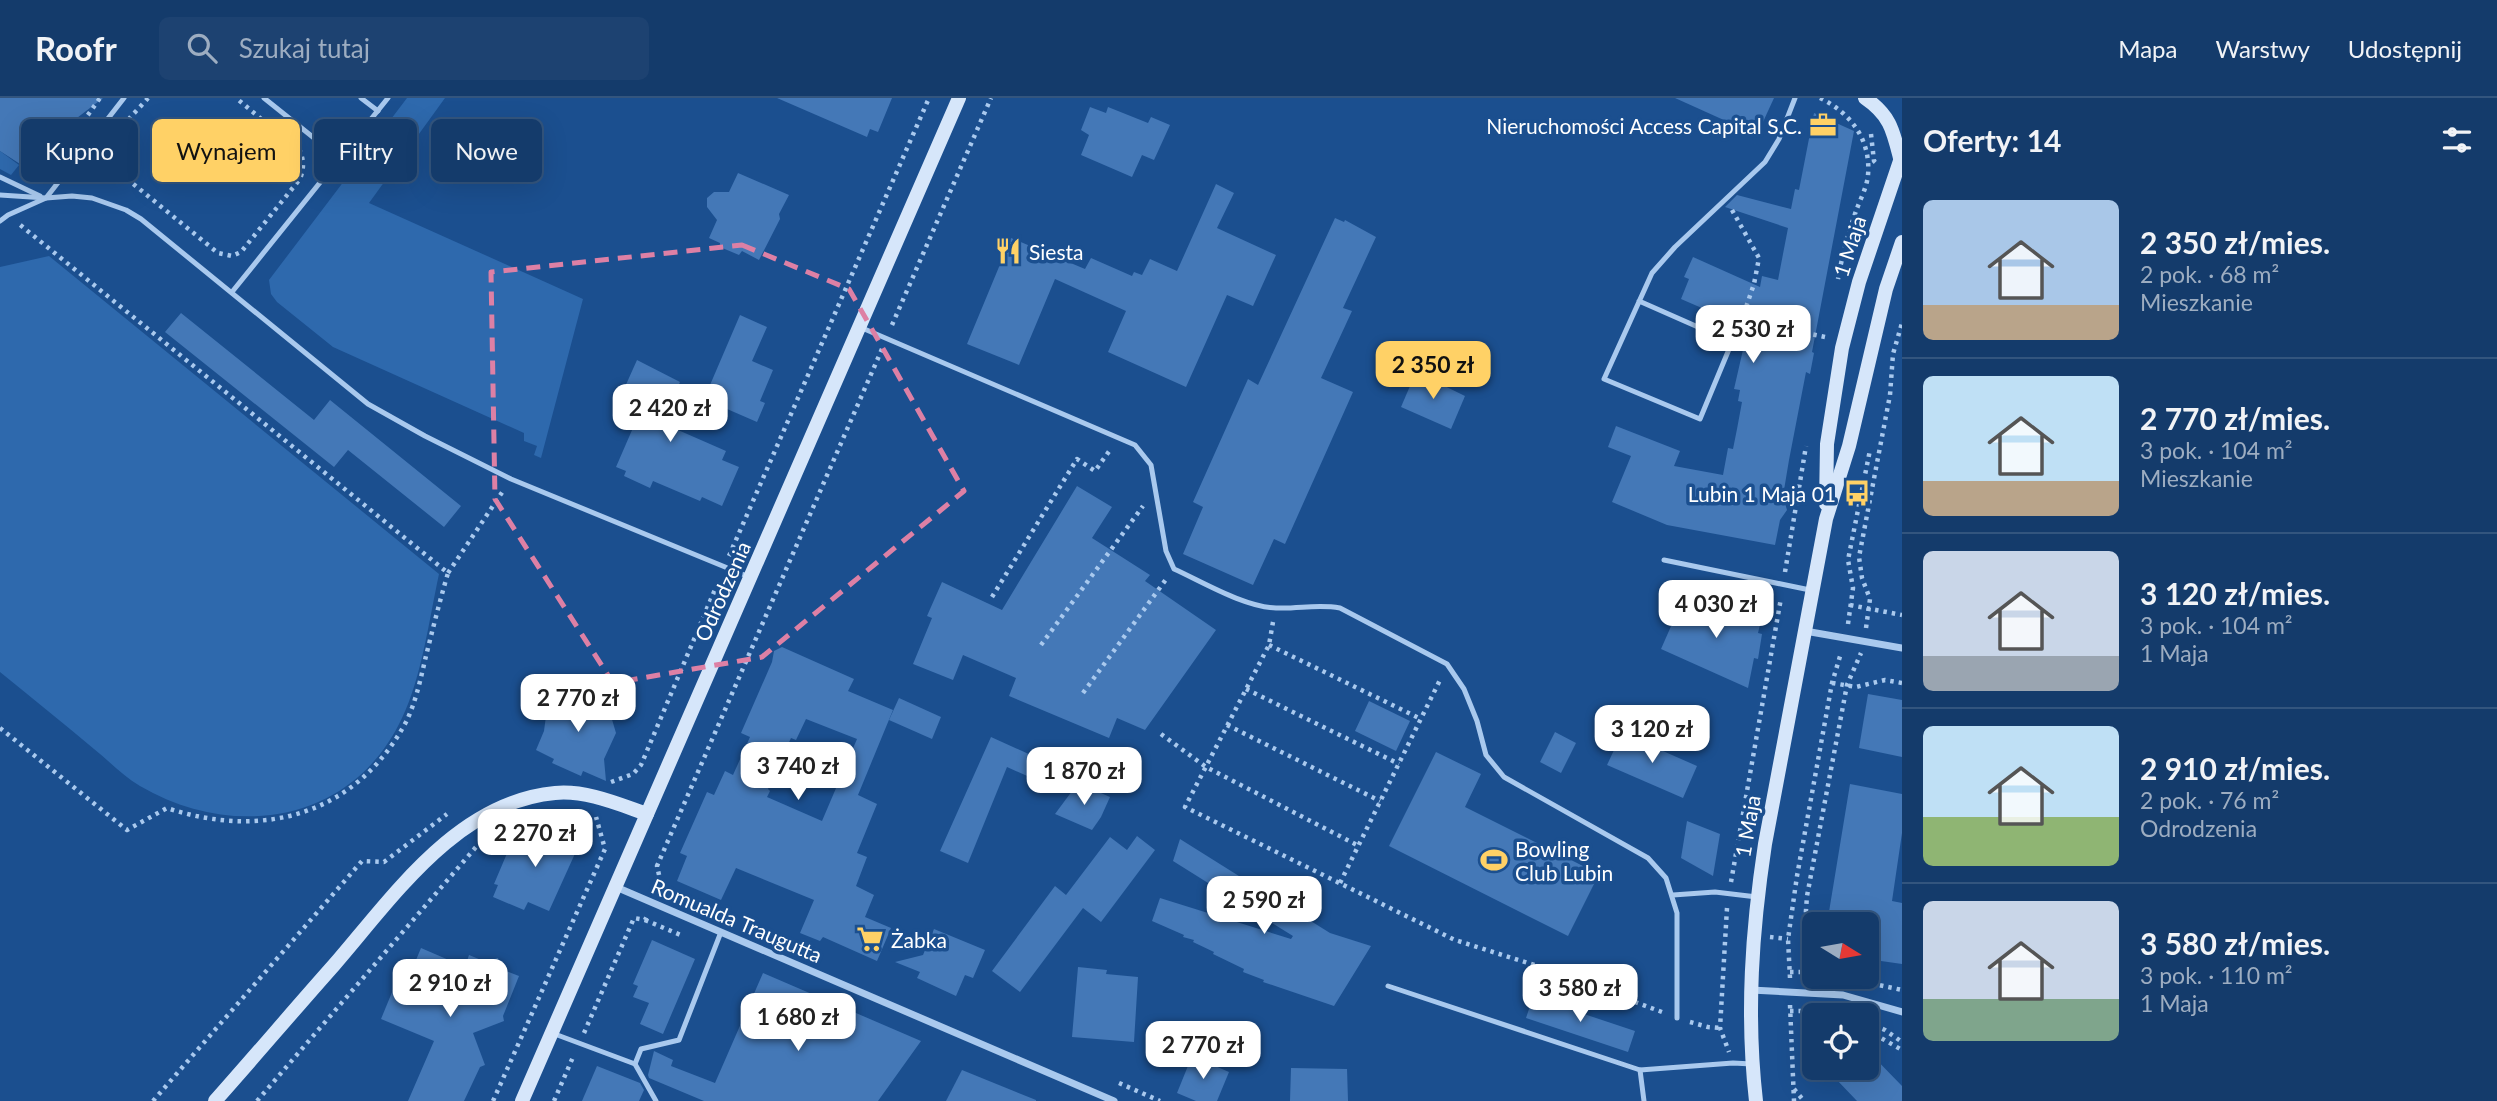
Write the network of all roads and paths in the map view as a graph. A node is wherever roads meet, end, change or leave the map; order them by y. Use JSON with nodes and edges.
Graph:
{"nodes":[{"id":1,"x":100,"y":98,"type":"edge"},
{"id":2,"x":124,"y":98,"type":"edge"},
{"id":3,"x":148,"y":98,"type":"edge"},
{"id":4,"x":236,"y":98,"type":"edge"},
{"id":5,"x":264,"y":98,"type":"edge"},
{"id":6,"x":361,"y":98,"type":"edge"},
{"id":7,"x":388,"y":98,"type":"edge"},
{"id":8,"x":929,"y":98,"type":"edge"},
{"id":9,"x":959,"y":98,"type":"edge"},
{"id":10,"x":991,"y":98,"type":"edge"},
{"id":11,"x":1795,"y":98,"type":"edge"},
{"id":12,"x":1865,"y":98,"type":"edge"},
{"id":13,"x":378,"y":111,"type":"junction"},
{"id":14,"x":85,"y":119,"type":"edge"},
{"id":15,"x":371,"y":119,"type":"edge"},
{"id":16,"x":1866,"y":125,"type":"dead end"},
{"id":17,"x":314,"y":138,"type":"edge"},
{"id":18,"x":1901,"y":157,"type":"edge"},
{"id":19,"x":0,"y":177,"type":"edge"},
{"id":20,"x":1894,"y":177,"type":"junction"},
{"id":21,"x":320,"y":182,"type":"edge"},
{"id":22,"x":0,"y":195,"type":"edge"},
{"id":23,"x":46,"y":198,"type":"junction"},
{"id":24,"x":1726,"y":199,"type":"junction"},
{"id":25,"x":8,"y":215,"type":"junction"},
{"id":26,"x":0,"y":221,"type":"edge"},
{"id":27,"x":1902,"y":242,"type":"edge"},
{"id":28,"x":232,"y":292,"type":"junction"},
{"id":29,"x":1639,"y":301,"type":"junction"},
{"id":30,"x":1742,"y":319,"type":"junction"},
{"id":31,"x":1902,"y":323,"type":"edge"},
{"id":32,"x":860,"y":327,"type":"junction"},
{"id":33,"x":1825,"y":337,"type":"dead end"},
{"id":34,"x":886,"y":338,"type":"junction"},
{"id":35,"x":1732,"y":342,"type":"junction"},
{"id":36,"x":1118,"y":438,"type":"junction"},
{"id":37,"x":1871,"y":445,"type":"dead end"},
{"id":38,"x":511,"y":479,"type":"junction"},
{"id":39,"x":1156,"y":489,"type":"junction"},
{"id":40,"x":1826,"y":519,"type":"junction"},
{"id":41,"x":1664,"y":561,"type":"dead end"},
{"id":42,"x":724,"y":568,"type":"junction"},
{"id":43,"x":1174,"y":569,"type":"junction"},
{"id":44,"x":447,"y":573,"type":"junction"},
{"id":45,"x":750,"y":578,"type":"junction"},
{"id":46,"x":1813,"y":591,"type":"junction"},
{"id":47,"x":992,"y":597,"type":"dead end"},
{"id":48,"x":1850,"y":605,"type":"junction"},
{"id":49,"x":1276,"y":608,"type":"junction"},
{"id":50,"x":1869,"y":609,"type":"junction"},
{"id":51,"x":1902,"y":615,"type":"edge"},
{"id":52,"x":1805,"y":631,"type":"junction"},
{"id":53,"x":1846,"y":638,"type":"junction"},
{"id":54,"x":1863,"y":641,"type":"junction"},
{"id":55,"x":1041,"y":645,"type":"dead end"},
{"id":56,"x":1269,"y":645,"type":"junction"},
{"id":57,"x":1902,"y":648,"type":"edge"},
{"id":58,"x":1447,"y":664,"type":"junction"},
{"id":59,"x":1832,"y":683,"type":"junction"},
{"id":60,"x":1902,"y":683,"type":"edge"},
{"id":61,"x":1847,"y":685,"type":"junction"},
{"id":62,"x":1246,"y":689,"type":"junction"},
{"id":63,"x":1083,"y":693,"type":"dead end"},
{"id":64,"x":1421,"y":719,"type":"junction"},
{"id":65,"x":1227,"y":725,"type":"junction"},
{"id":66,"x":0,"y":728,"type":"edge"},
{"id":67,"x":1161,"y":734,"type":"dead end"},
{"id":68,"x":1399,"y":764,"type":"junction"},
{"id":69,"x":1206,"y":766,"type":"junction"},
{"id":70,"x":610,"y":782,"type":"dead end"},
{"id":71,"x":1381,"y":801,"type":"junction"},
{"id":72,"x":455,"y":810,"type":"dead end"},
{"id":73,"x":584,"y":813,"type":"dead end"},
{"id":74,"x":647,"y":814,"type":"junction"},
{"id":75,"x":484,"y":841,"type":"dead end"},
{"id":76,"x":1359,"y":846,"type":"junction"},
{"id":77,"x":1340,"y":883,"type":"junction"},
{"id":78,"x":616,"y":887,"type":"junction"},
{"id":79,"x":1673,"y":895,"type":"junction"},
{"id":80,"x":1757,"y":897,"type":"junction"},
{"id":81,"x":654,"y":903,"type":"junction"},
{"id":82,"x":1806,"y":912,"type":"edge"},
{"id":83,"x":721,"y":932,"type":"junction"},
{"id":84,"x":1790,"y":972,"type":"junction"},
{"id":85,"x":1802,"y":972,"type":"edge"},
{"id":86,"x":1880,"y":985,"type":"edge"},
{"id":87,"x":1388,"y":986,"type":"dead end"},
{"id":88,"x":1811,"y":989,"type":"edge"},
{"id":89,"x":1750,"y":990,"type":"junction"},
{"id":90,"x":1902,"y":990,"type":"edge"},
{"id":91,"x":1789,"y":992,"type":"junction"},
{"id":92,"x":1811,"y":992,"type":"junction"},
{"id":93,"x":1811,"y":1003,"type":"edge"},
{"id":94,"x":1790,"y":1011,"type":"junction"},
{"id":95,"x":1802,"y":1011,"type":"edge"},
{"id":96,"x":1902,"y":1012,"type":"edge"},
{"id":97,"x":1677,"y":1018,"type":"junction"},
{"id":98,"x":1879,"y":1027,"type":"edge"},
{"id":99,"x":1720,"y":1028,"type":"dead end"},
{"id":100,"x":552,"y":1033,"type":"junction"},
{"id":101,"x":1879,"y":1037,"type":"edge"},
{"id":102,"x":1902,"y":1042,"type":"edge"},
{"id":103,"x":579,"y":1043,"type":"junction"},
{"id":104,"x":1902,"y":1049,"type":"edge"},
{"id":105,"x":635,"y":1064,"type":"junction"},
{"id":106,"x":1752,"y":1064,"type":"junction"},
{"id":107,"x":1640,"y":1070,"type":"junction"},
{"id":108,"x":1794,"y":1089,"type":"junction"},
{"id":109,"x":153,"y":1101,"type":"edge"},
{"id":110,"x":215,"y":1101,"type":"edge"},
{"id":111,"x":257,"y":1101,"type":"edge"},
{"id":112,"x":493,"y":1101,"type":"edge"},
{"id":113,"x":522,"y":1101,"type":"edge"},
{"id":114,"x":554,"y":1101,"type":"edge"},
{"id":115,"x":656,"y":1101,"type":"edge"},
{"id":116,"x":1114,"y":1101,"type":"edge"},
{"id":117,"x":1643,"y":1101,"type":"edge"},
{"id":118,"x":1756,"y":1101,"type":"edge"},
{"id":119,"x":1794,"y":1101,"type":"edge"},
{"id":120,"x":1804,"y":1101,"type":"edge"}],
"edges":[{"from":1,"to":14,"type":"path"},
{"from":2,"to":23,"type":"lane"},
{"from":3,"to":4,"type":"path"},
{"from":5,"to":17,"type":"lane"},
{"from":6,"to":13,"type":"lane"},
{"from":7,"to":13,"type":"lane"},
{"from":8,"to":42,"type":"path"},
{"from":9,"to":32,"type":"street","name":"Odrodzenia"},
{"from":10,"to":34,"type":"path"},
{"from":11,"to":24,"type":"lane"},
{"from":12,"to":18,"type":"street"},
{"from":13,"to":15,"type":"lane"},
{"from":16,"to":20,"type":"path"},
{"from":18,"to":20,"type":"street","name":"1 Maja"},
{"from":19,"to":23,"type":"lane"},
{"from":20,"to":40,"type":"street","name":"1 Maja"},
{"from":21,"to":28,"type":"lane"},
{"from":22,"to":23,"type":"lane"},
{"from":23,"to":25,"type":"lane"},
{"from":23,"to":28,"type":"lane"},
{"from":24,"to":29,"type":"lane"},
{"from":24,"to":30,"type":"path"},
{"from":25,"to":26,"type":"lane"},
{"from":25,"to":44,"type":"path"},
{"from":27,"to":40,"type":"street","name":"1 Maja"},
{"from":28,"to":38,"type":"lane"},
{"from":29,"to":35,"type":"lane"},
{"from":29,"to":35,"type":"lane"},
{"from":30,"to":33,"type":"path"},
{"from":30,"to":35,"type":"path"},
{"from":31,"to":50,"type":"path"},
{"from":32,"to":34,"type":"lane"},
{"from":32,"to":45,"type":"street","name":"Odrodzenia"},
{"from":34,"to":36,"type":"lane"},
{"from":34,"to":81,"type":"path"},
{"from":36,"to":39,"type":"lane"},
{"from":36,"to":47,"type":"path"},
{"from":37,"to":48,"type":"path"},
{"from":38,"to":42,"type":"lane"},
{"from":38,"to":44,"type":"path"},
{"from":39,"to":43,"type":"lane"},
{"from":39,"to":55,"type":"path"},
{"from":40,"to":46,"type":"street","name":"1 Maja"},
{"from":41,"to":46,"type":"lane"},
{"from":42,"to":45,"type":"lane"},
{"from":42,"to":70,"type":"path"},
{"from":43,"to":49,"type":"lane"},
{"from":43,"to":63,"type":"path"},
{"from":44,"to":66,"type":"path"},
{"from":45,"to":74,"type":"street","name":"Odrodzenia"},
{"from":46,"to":52,"type":"street","name":"1 Maja"},
{"from":48,"to":50,"type":"path"},
{"from":48,"to":53,"type":"path"},
{"from":49,"to":56,"type":"path"},
{"from":49,"to":58,"type":"lane"},
{"from":50,"to":51,"type":"path"},
{"from":50,"to":54,"type":"path"},
{"from":52,"to":53,"type":"street"},
{"from":52,"to":80,"type":"street","name":"1 Maja"},
{"from":53,"to":54,"type":"street"},
{"from":53,"to":59,"type":"path"},
{"from":54,"to":57,"type":"street"},
{"from":54,"to":61,"type":"path"},
{"from":56,"to":62,"type":"path"},
{"from":56,"to":64,"type":"path"},
{"from":58,"to":64,"type":"path"},
{"from":58,"to":79,"type":"lane"},
{"from":59,"to":61,"type":"path"},
{"from":59,"to":84,"type":"path"},
{"from":60,"to":61,"type":"path"},
{"from":61,"to":82,"type":"path"},
{"from":62,"to":65,"type":"path"},
{"from":62,"to":68,"type":"path"},
{"from":64,"to":68,"type":"path"},
{"from":65,"to":69,"type":"path"},
{"from":65,"to":71,"type":"path"},
{"from":67,"to":69,"type":"path"},
{"from":68,"to":71,"type":"path"},
{"from":69,"to":76,"type":"path"},
{"from":69,"to":77,"type":"path"},
{"from":71,"to":76,"type":"path"},
{"from":72,"to":109,"type":"path"},
{"from":73,"to":112,"type":"path"},
{"from":74,"to":78,"type":"street","name":"Odrodzenia"},
{"from":74,"to":110,"type":"street"},
{"from":75,"to":111,"type":"path"},
{"from":76,"to":77,"type":"path"},
{"from":77,"to":97,"type":"path"},
{"from":78,"to":81,"type":"street","name":"Romualda Traugutta"},
{"from":78,"to":100,"type":"street","name":"Odrodzenia"},
{"from":79,"to":80,"type":"lane"},
{"from":79,"to":97,"type":"lane"},
{"from":80,"to":89,"type":"street","name":"1 Maja"},
{"from":81,"to":83,"type":"street","name":"Romualda Traugutta"},
{"from":81,"to":103,"type":"path"},
{"from":83,"to":105,"type":"lane"},
{"from":83,"to":116,"type":"street","name":"Romualda Traugutta"},
{"from":84,"to":85,"type":"path"},
{"from":84,"to":91,"type":"path"},
{"from":86,"to":90,"type":"path"},
{"from":87,"to":107,"type":"lane"},
{"from":88,"to":92,"type":"path"},
{"from":89,"to":91,"type":"street"},
{"from":89,"to":106,"type":"street","name":"1 Maja"},
{"from":91,"to":92,"type":"street"},
{"from":91,"to":94,"type":"path"},
{"from":92,"to":93,"type":"path"},
{"from":92,"to":96,"type":"street"},
{"from":94,"to":95,"type":"path"},
{"from":94,"to":108,"type":"path"},
{"from":97,"to":99,"type":"path"},
{"from":98,"to":102,"type":"path"},
{"from":100,"to":103,"type":"lane"},
{"from":100,"to":113,"type":"street","name":"Odrodzenia"},
{"from":101,"to":104,"type":"path"},
{"from":103,"to":105,"type":"lane"},
{"from":103,"to":114,"type":"path"},
{"from":105,"to":115,"type":"lane"},
{"from":106,"to":107,"type":"lane"},
{"from":106,"to":118,"type":"street","name":"1 Maja"},
{"from":107,"to":117,"type":"lane"},
{"from":108,"to":119,"type":"path"},
{"from":108,"to":120,"type":"path"}]}
